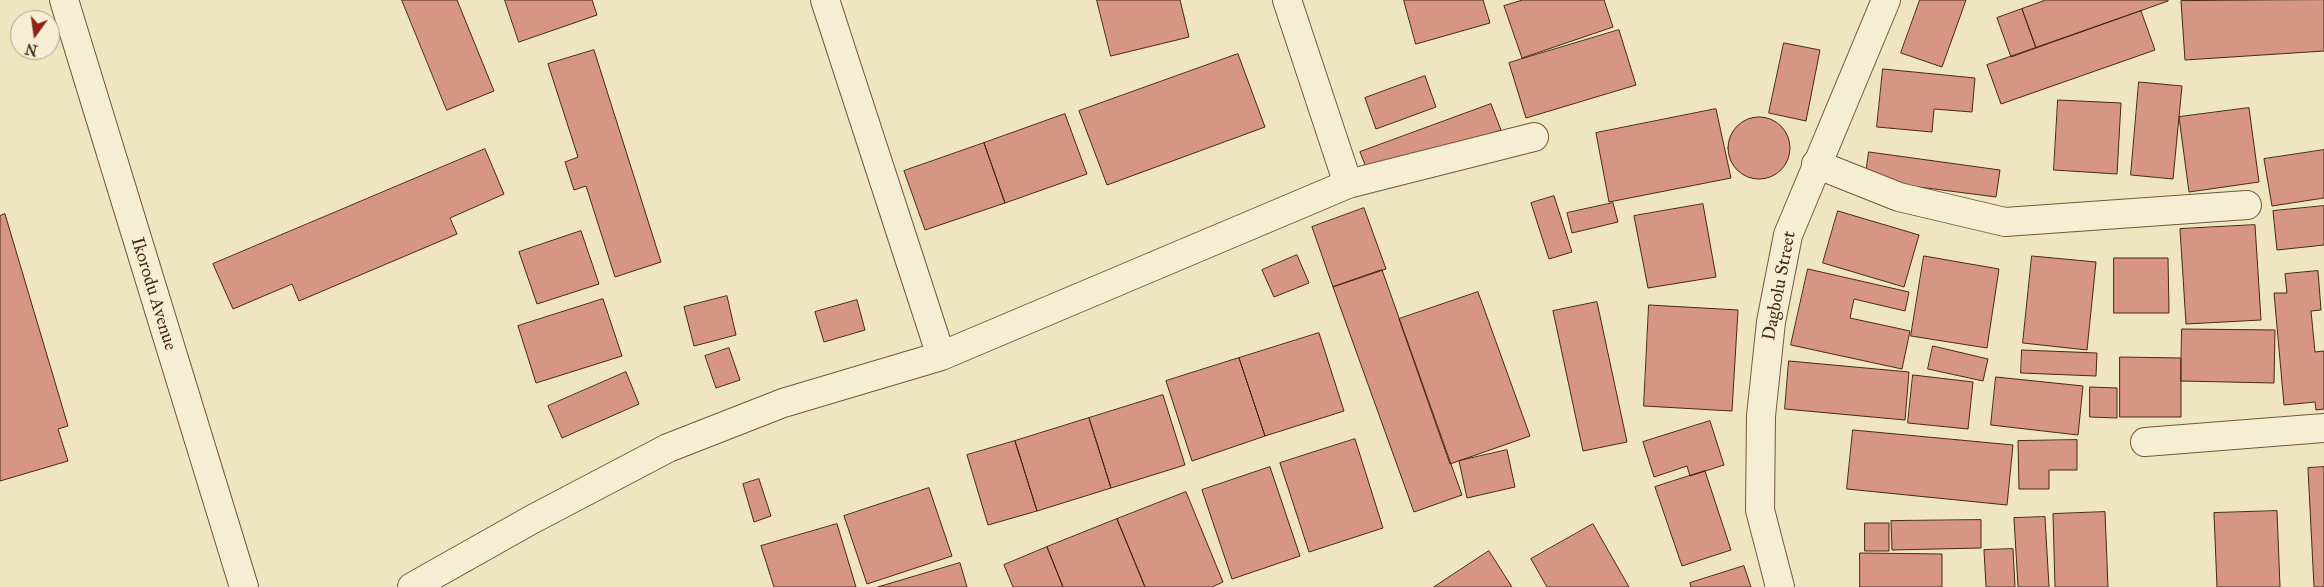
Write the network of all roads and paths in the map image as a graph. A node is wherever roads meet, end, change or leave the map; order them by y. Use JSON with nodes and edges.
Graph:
{"nodes":[{"id":1,"x":64,"y":0,"type":"edge"},
{"id":2,"x":825,"y":0,"type":"edge"},
{"id":3,"x":1287,"y":0,"type":"edge"},
{"id":4,"x":1886,"y":0,"type":"edge"},
{"id":5,"x":1534,"y":137,"type":"dead end"},
{"id":6,"x":1816,"y":164,"type":"junction"},
{"id":7,"x":1348,"y":184,"type":"junction"},
{"id":8,"x":2247,"y":205,"type":"dead end"},
{"id":9,"x":941,"y":356,"type":"junction"},
{"id":10,"x":2324,"y":428,"type":"edge"},
{"id":11,"x":2145,"y":442,"type":"dead end"},
{"id":12,"x":244,"y":587,"type":"edge"},
{"id":13,"x":412,"y":587,"type":"edge"},
{"id":14,"x":1780,"y":587,"type":"edge"}],
"edges":[{"from":1,"to":12,"type":"street","name":"Ikorodu Avenue"},
{"from":2,"to":9,"type":"street"},
{"from":3,"to":7,"type":"street"},
{"from":4,"to":6,"type":"street","name":"Dagbolu Street"},
{"from":5,"to":7,"type":"street"},
{"from":6,"to":8,"type":"street"},
{"from":6,"to":14,"type":"street","name":"Dagbolu Street"},
{"from":7,"to":9,"type":"street"},
{"from":9,"to":13,"type":"street"},
{"from":10,"to":11,"type":"street"}]}
